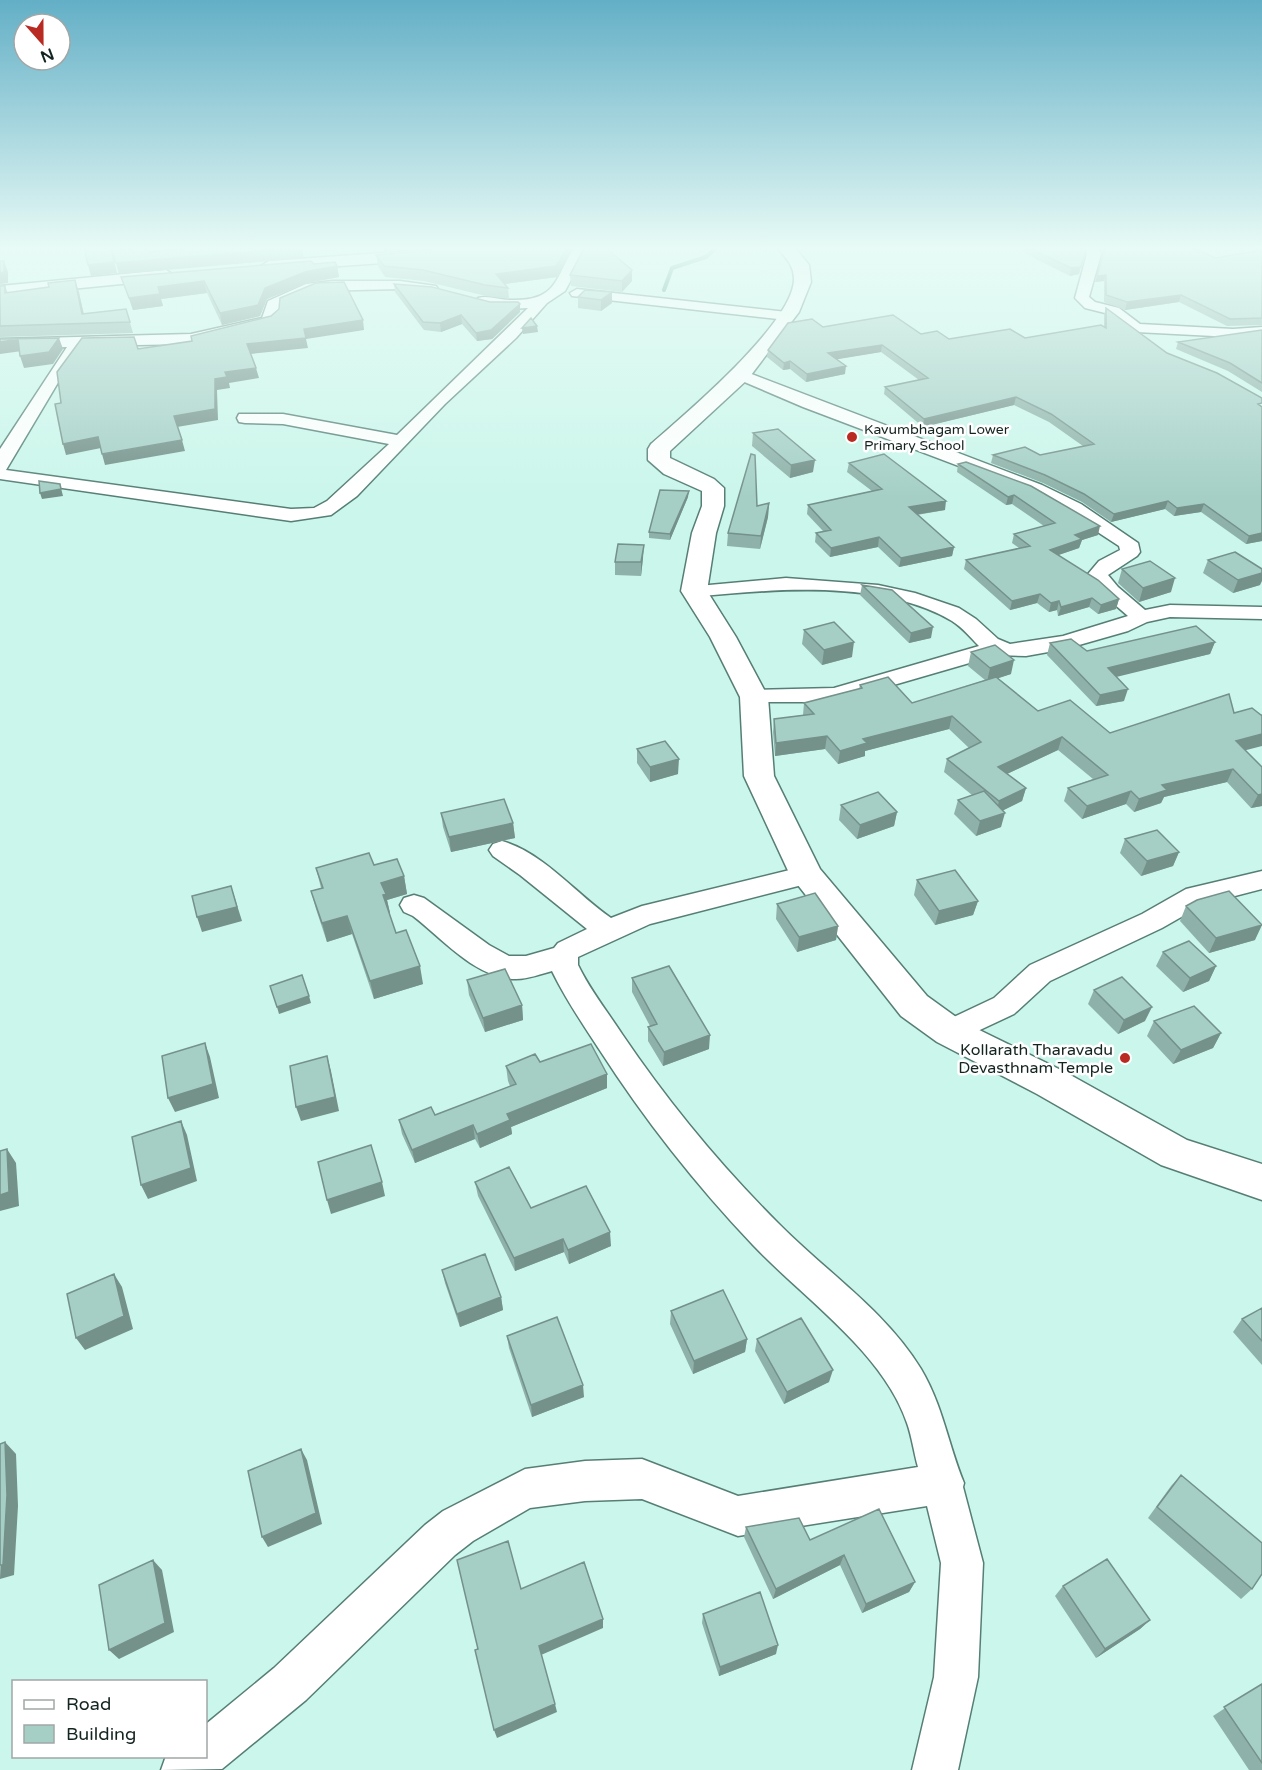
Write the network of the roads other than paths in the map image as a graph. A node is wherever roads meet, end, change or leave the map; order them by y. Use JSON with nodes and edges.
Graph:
{"nodes":[{"id":1,"x":227,"y":331,"type":"edge"},
{"id":2,"x":517,"y":331,"type":"edge"},
{"id":3,"x":776,"y":331,"type":"edge"},
{"id":4,"x":1139,"y":331,"type":"edge"},
{"id":5,"x":1186,"y":331,"type":"edge"},
{"id":6,"x":1262,"y":331,"type":"edge"},
{"id":7,"x":79,"y":343,"type":"junction"},
{"id":8,"x":0,"y":344,"type":"edge"},
{"id":9,"x":1155,"y":344,"type":"edge"},
{"id":10,"x":741,"y":375,"type":"junction"},
{"id":11,"x":244,"y":418,"type":"dead end"},
{"id":12,"x":402,"y":441,"type":"junction"},
{"id":13,"x":0,"y":466,"type":"edge"},
{"id":14,"x":0,"y":474,"type":"edge"},
{"id":15,"x":694,"y":591,"type":"junction"},
{"id":16,"x":1262,"y":613,"type":"edge"},
{"id":17,"x":1140,"y":617,"type":"junction"},
{"id":18,"x":996,"y":648,"type":"junction"},
{"id":19,"x":754,"y":697,"type":"junction"},
{"id":20,"x":502,"y":850,"type":"dead end"},
{"id":21,"x":806,"y":875,"type":"junction"},
{"id":22,"x":1262,"y":880,"type":"edge"},
{"id":23,"x":414,"y":905,"type":"dead end"},
{"id":24,"x":608,"y":930,"type":"junction"},
{"id":25,"x":564,"y":956,"type":"junction"},
{"id":26,"x":950,"y":1032,"type":"junction"},
{"id":27,"x":1262,"y":1182,"type":"edge"},
{"id":28,"x":944,"y":1483,"type":"junction"},
{"id":29,"x":207,"y":1752,"type":"edge"},
{"id":30,"x":199,"y":1758,"type":"edge"},
{"id":31,"x":184,"y":1770,"type":"edge"},
{"id":32,"x":935,"y":1770,"type":"edge"}],
"edges":[{"from":1,"to":7,"type":"street"},
{"from":2,"to":12,"type":"street"},
{"from":3,"to":10,"type":"street"},
{"from":4,"to":9,"type":"street"},
{"from":5,"to":6,"type":"street"},
{"from":7,"to":8,"type":"street"},
{"from":7,"to":13,"type":"street"},
{"from":10,"to":15,"type":"street"},
{"from":10,"to":17,"type":"street"},
{"from":11,"to":12,"type":"street"},
{"from":12,"to":14,"type":"street"},
{"from":15,"to":18,"type":"street"},
{"from":15,"to":19,"type":"street"},
{"from":16,"to":17,"type":"street"},
{"from":17,"to":18,"type":"street"},
{"from":18,"to":19,"type":"street"},
{"from":19,"to":21,"type":"street"},
{"from":20,"to":24,"type":"street"},
{"from":21,"to":24,"type":"street"},
{"from":21,"to":26,"type":"street"},
{"from":22,"to":26,"type":"street"},
{"from":23,"to":25,"type":"street"},
{"from":24,"to":25,"type":"street"},
{"from":25,"to":28,"type":"street"},
{"from":26,"to":27,"type":"street"},
{"from":28,"to":29,"type":"street"},
{"from":28,"to":32,"type":"street"},
{"from":30,"to":31,"type":"street"}]}
